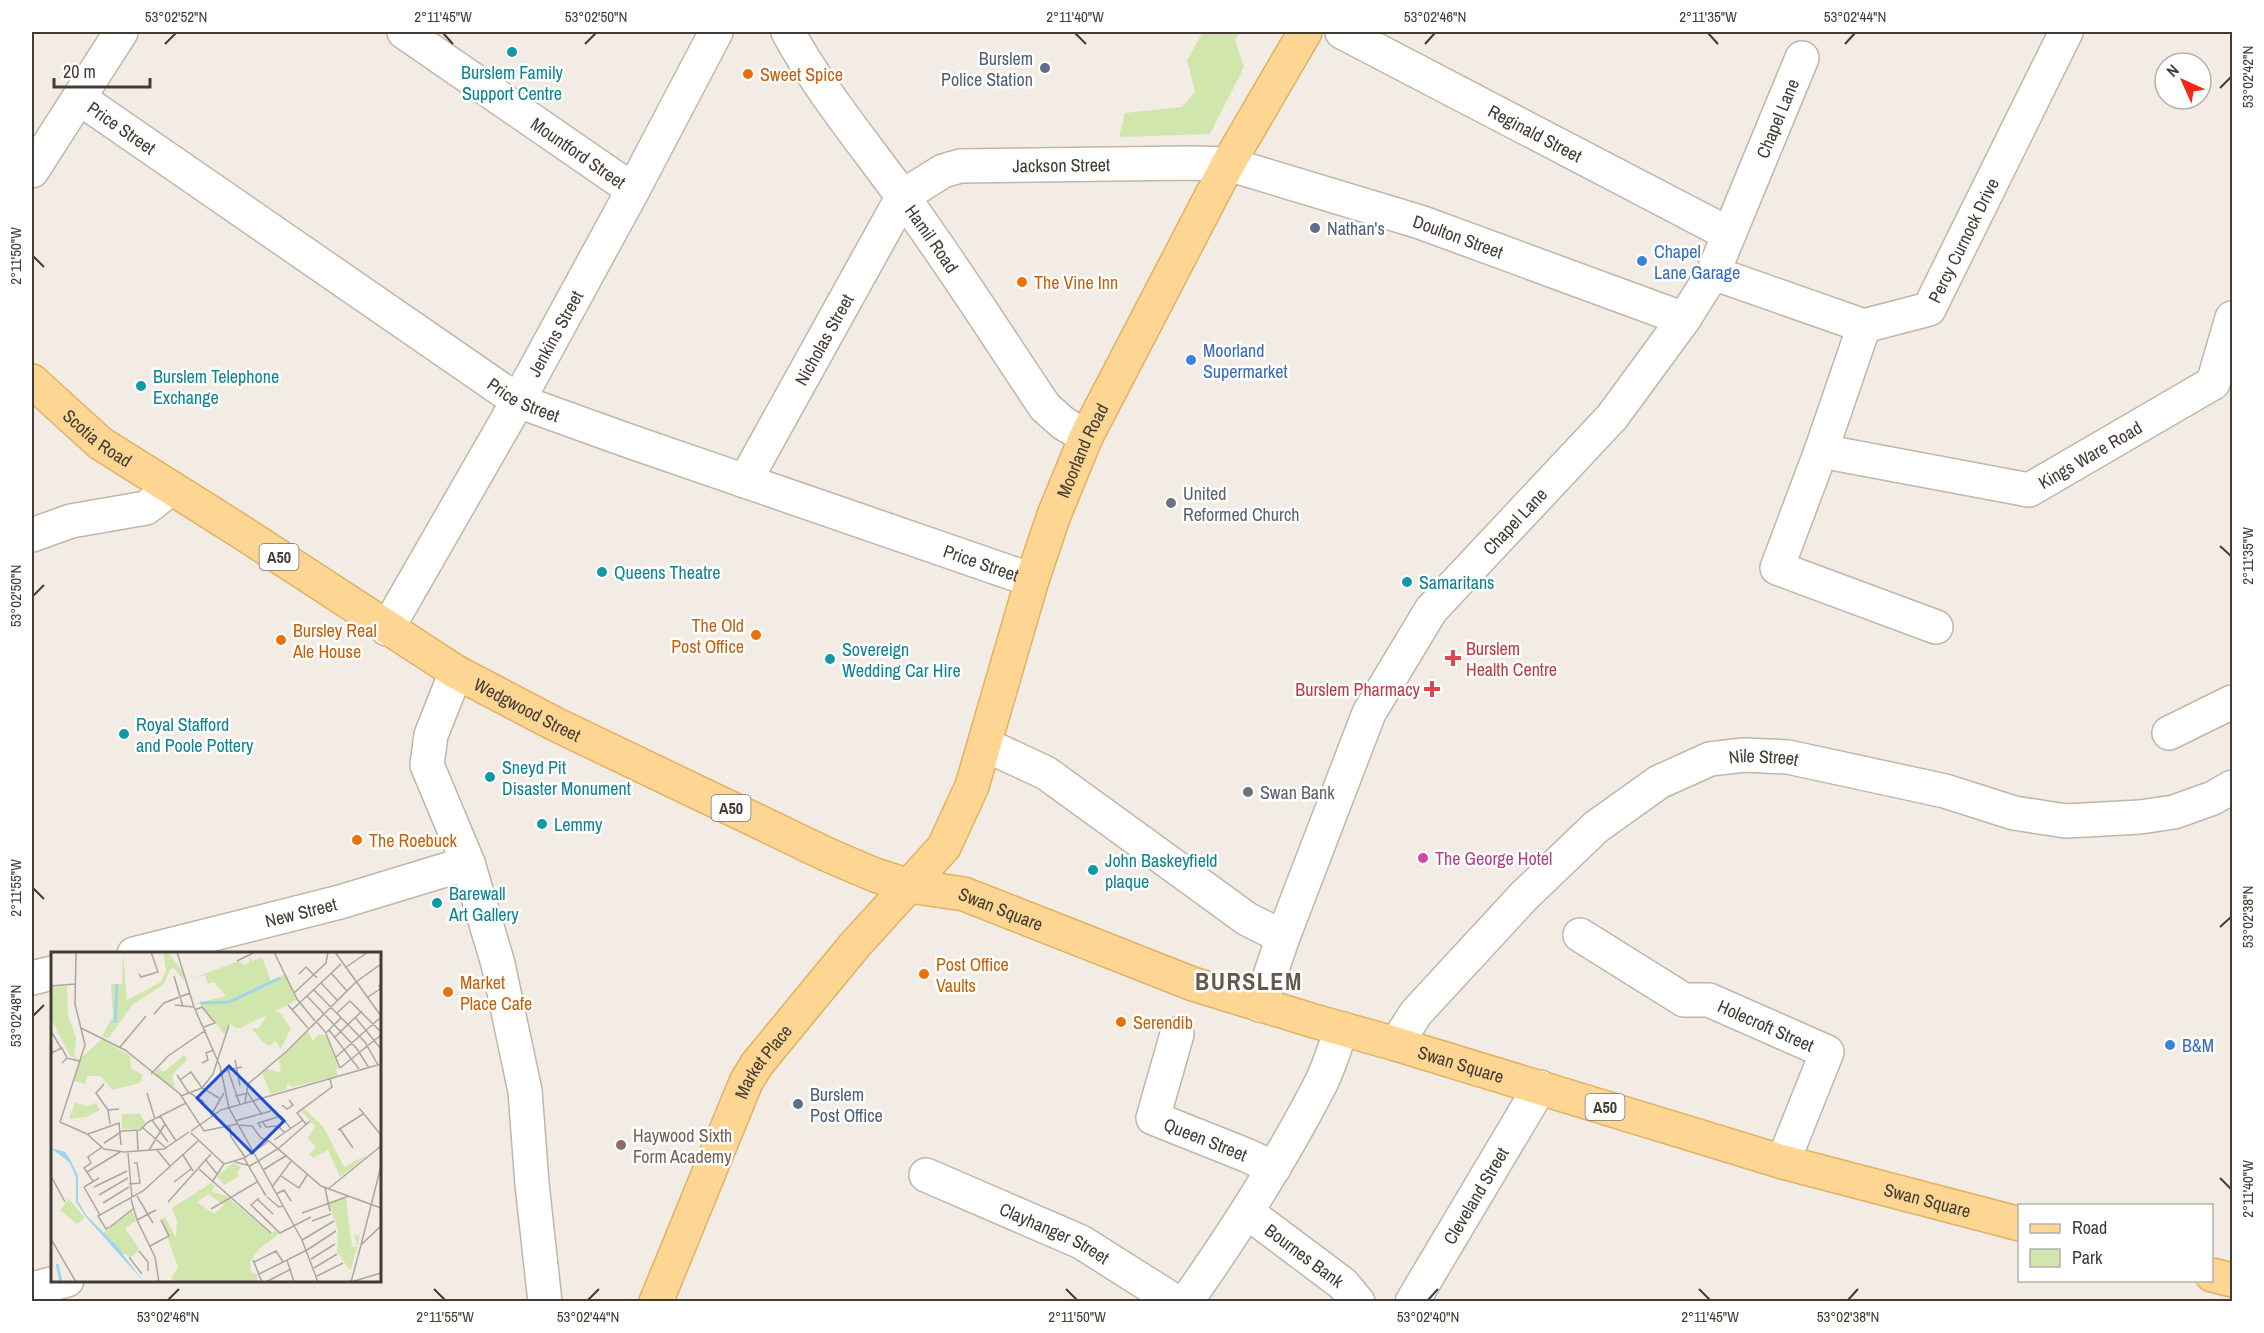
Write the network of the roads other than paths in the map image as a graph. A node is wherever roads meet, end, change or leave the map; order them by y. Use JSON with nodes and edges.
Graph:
{"nodes":[{"id":1,"x":121,"y":32,"type":"edge"},
{"id":2,"x":404,"y":32,"type":"edge"},
{"id":3,"x":716,"y":32,"type":"edge"},
{"id":4,"x":788,"y":32,"type":"edge"},
{"id":5,"x":1305,"y":32,"type":"edge"},
{"id":6,"x":1342,"y":32,"type":"edge"},
{"id":7,"x":2066,"y":32,"type":"edge"},
{"id":8,"x":1802,"y":58,"type":"dead end"},
{"id":9,"x":79,"y":98,"type":"junction"},
{"id":10,"x":1228,"y":164,"type":"junction"},
{"id":11,"x":32,"y":171,"type":"edge"},
{"id":12,"x":633,"y":190,"type":"junction"},
{"id":13,"x":903,"y":196,"type":"junction"},
{"id":14,"x":1729,"y":234,"type":"junction"},
{"id":15,"x":1713,"y":273,"type":"junction"},
{"id":16,"x":2232,"y":318,"type":"edge"},
{"id":17,"x":1684,"y":319,"type":"junction"},
{"id":18,"x":1864,"y":326,"type":"junction"},
{"id":19,"x":32,"y":381,"type":"edge"},
{"id":20,"x":519,"y":401,"type":"junction"},
{"id":21,"x":1086,"y":437,"type":"junction"},
{"id":22,"x":1821,"y":451,"type":"junction"},
{"id":23,"x":745,"y":481,"type":"junction"},
{"id":24,"x":170,"y":489,"type":"junction"},
{"id":25,"x":32,"y":535,"type":"edge"},
{"id":26,"x":1032,"y":580,"type":"junction"},
{"id":27,"x":1936,"y":627,"type":"dead end"},
{"id":28,"x":387,"y":628,"type":"junction"},
{"id":29,"x":456,"y":672,"type":"junction"},
{"id":30,"x":2232,"y":702,"type":"edge"},
{"id":31,"x":2169,"y":732,"type":"dead end"},
{"id":32,"x":986,"y":745,"type":"junction"},
{"id":33,"x":2232,"y":787,"type":"edge"},
{"id":34,"x":468,"y":863,"type":"junction"},
{"id":35,"x":909,"y":886,"type":"junction"},
{"id":36,"x":1580,"y":935,"type":"dead end"},
{"id":37,"x":1283,"y":937,"type":"junction"},
{"id":38,"x":142,"y":952,"type":"edge"},
{"id":39,"x":51,"y":973,"type":"edge"},
{"id":40,"x":32,"y":978,"type":"edge"},
{"id":41,"x":1260,"y":1005,"type":"junction"},
{"id":42,"x":1342,"y":1029,"type":"junction"},
{"id":43,"x":1177,"y":1034,"type":"dead end"},
{"id":44,"x":1396,"y":1044,"type":"junction"},
{"id":45,"x":1540,"y":1087,"type":"junction"},
{"id":46,"x":1783,"y":1162,"type":"junction"},
{"id":47,"x":1274,"y":1168,"type":"junction"},
{"id":48,"x":926,"y":1175,"type":"dead end"},
{"id":49,"x":1247,"y":1212,"type":"junction"},
{"id":50,"x":2018,"y":1224,"type":"edge"},
{"id":51,"x":2213,"y":1275,"type":"edge"},
{"id":52,"x":2232,"y":1280,"type":"edge"},
{"id":53,"x":63,"y":1282,"type":"edge"},
{"id":54,"x":32,"y":1289,"type":"edge"},
{"id":55,"x":545,"y":1302,"type":"edge"},
{"id":56,"x":656,"y":1302,"type":"edge"},
{"id":57,"x":1176,"y":1302,"type":"edge"},
{"id":58,"x":1186,"y":1302,"type":"edge"},
{"id":59,"x":1358,"y":1302,"type":"edge"},
{"id":60,"x":1412,"y":1302,"type":"edge"}],
"edges":[{"from":1,"to":9,"type":"street"},
{"from":2,"to":12,"type":"street","name":"Mountford Street"},
{"from":3,"to":12,"type":"street","name":"Jenkins Street"},
{"from":4,"to":13,"type":"street","name":"Hamil Road"},
{"from":5,"to":10,"type":"main road","name":"Moorland Road"},
{"from":6,"to":14,"type":"street","name":"Reginald Street"},
{"from":7,"to":18,"type":"street","name":"Percy Curnock Drive"},
{"from":8,"to":14,"type":"street","name":"Chapel Lane"},
{"from":9,"to":11,"type":"street"},
{"from":9,"to":20,"type":"street","name":"Price Street"},
{"from":10,"to":13,"type":"street","name":"Jackson Street"},
{"from":10,"to":17,"type":"street","name":"Doulton Street"},
{"from":10,"to":21,"type":"main road","name":"Moorland Road"},
{"from":12,"to":20,"type":"street","name":"Jenkins Street"},
{"from":13,"to":21,"type":"street","name":"Hamil Road"},
{"from":13,"to":23,"type":"street","name":"Nicholas Street"},
{"from":14,"to":15,"type":"street","name":"Chapel Lane"},
{"from":15,"to":17,"type":"street","name":"Chapel Lane"},
{"from":15,"to":18,"type":"street"},
{"from":16,"to":22,"type":"street","name":"Kings Ware Road"},
{"from":17,"to":37,"type":"street","name":"Chapel Lane"},
{"from":18,"to":22,"type":"street"},
{"from":19,"to":24,"type":"main road","name":"Scotia Road","number":"A50"},
{"from":20,"to":23,"type":"street","name":"Price Street"},
{"from":20,"to":28,"type":"street","name":"Jenkins Street"},
{"from":21,"to":26,"type":"main road","name":"Moorland Road"},
{"from":22,"to":27,"type":"street"},
{"from":23,"to":26,"type":"street","name":"Price Street"},
{"from":24,"to":25,"type":"street"},
{"from":24,"to":28,"type":"main road","name":"Wedgwood Street","number":"A50"},
{"from":26,"to":32,"type":"main road","name":"Moorland Road"},
{"from":28,"to":29,"type":"main road","name":"Wedgwood Street","number":"A50"},
{"from":29,"to":34,"type":"street"},
{"from":29,"to":35,"type":"main road","name":"Wedgwood Street","number":"A50"},
{"from":30,"to":31,"type":"street"},
{"from":32,"to":35,"type":"main road","name":"Moorland Road"},
{"from":32,"to":37,"type":"street"},
{"from":33,"to":44,"type":"street","name":"Nile Street"},
{"from":34,"to":38,"type":"street","name":"New Street"},
{"from":34,"to":55,"type":"street"},
{"from":35,"to":41,"type":"main road","name":"Swan Square","number":"A50"},
{"from":35,"to":56,"type":"main road","name":"Market Place"},
{"from":36,"to":46,"type":"street","name":"Holecroft Street"},
{"from":37,"to":41,"type":"street","name":"Chapel Lane"},
{"from":39,"to":40,"type":"street"},
{"from":41,"to":42,"type":"main road","name":"Swan Square","number":"A50"},
{"from":42,"to":44,"type":"main road","name":"Swan Square","number":"A50"},
{"from":42,"to":47,"type":"street"},
{"from":43,"to":47,"type":"street","name":"Queen Street"},
{"from":44,"to":45,"type":"main road","name":"Swan Square","number":"A50"},
{"from":45,"to":46,"type":"main road","name":"Swan Square","number":"A50"},
{"from":45,"to":60,"type":"street","name":"Cleveland Street"},
{"from":46,"to":50,"type":"main road","name":"Swan Square","number":"A50"},
{"from":47,"to":49,"type":"street"},
{"from":48,"to":57,"type":"street","name":"Clayhanger Street"},
{"from":49,"to":58,"type":"street"},
{"from":49,"to":59,"type":"street","name":"Bournes Bank"},
{"from":51,"to":52,"type":"main road"},
{"from":53,"to":54,"type":"street"}]}
